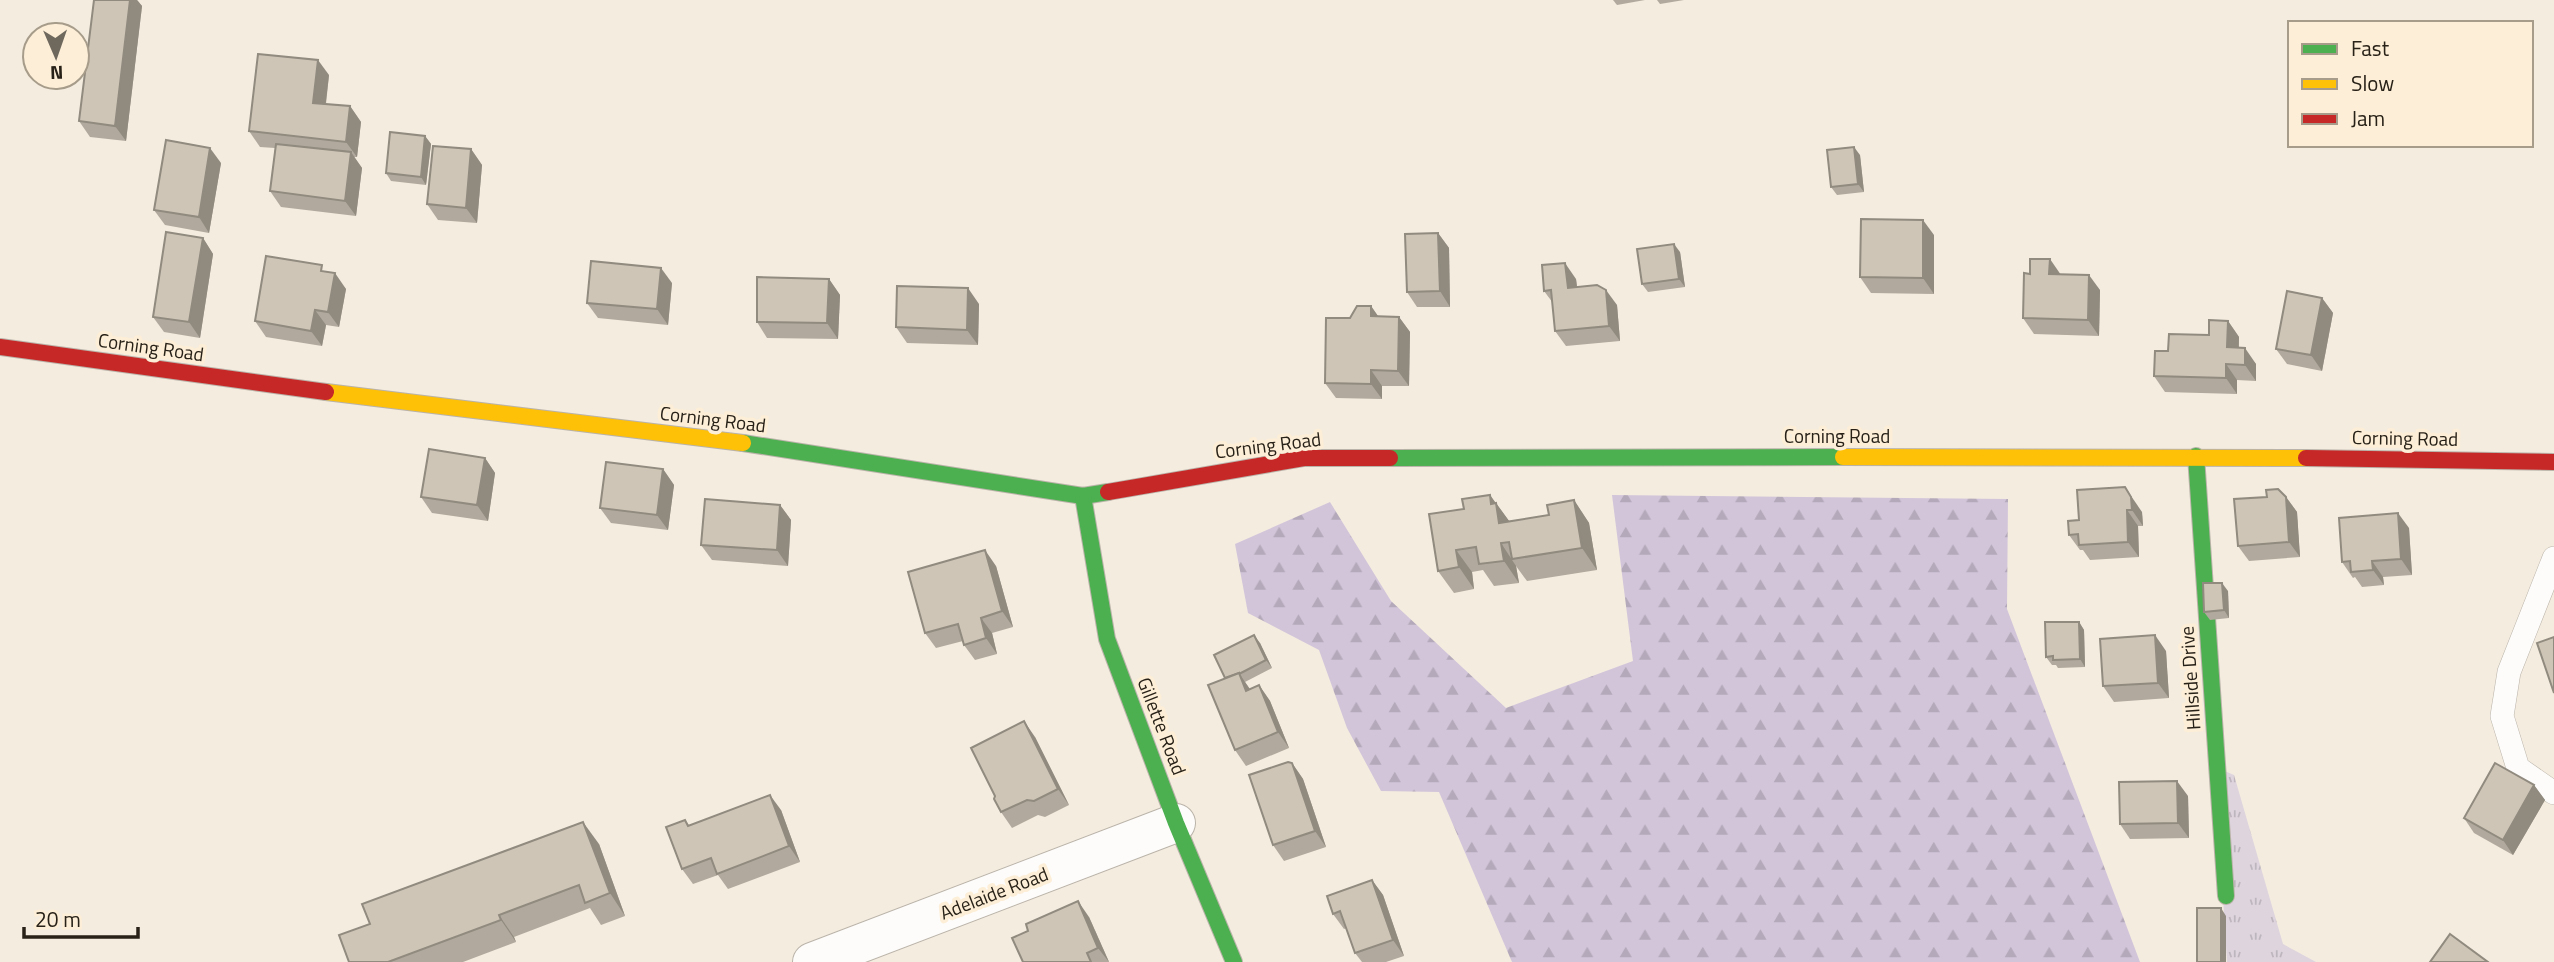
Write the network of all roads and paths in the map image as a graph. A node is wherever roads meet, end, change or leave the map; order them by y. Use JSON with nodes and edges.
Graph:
{"nodes":[{"id":1,"x":0,"y":347,"type":"edge"},
{"id":2,"x":2196,"y":456,"type":"junction"},
{"id":3,"x":2554,"y":462,"type":"edge"},
{"id":4,"x":1083,"y":496,"type":"junction"},
{"id":5,"x":2554,"y":558,"type":"edge"},
{"id":6,"x":2554,"y":793,"type":"edge"},
{"id":7,"x":1176,"y":824,"type":"junction"},
{"id":8,"x":2227,"y":896,"type":"dead end"},
{"id":9,"x":812,"y":962,"type":"edge"},
{"id":10,"x":1234,"y":962,"type":"edge"}],
"edges":[{"from":1,"to":4,"type":"street","name":"Corning Road"},
{"from":2,"to":3,"type":"street","name":"Corning Road"},
{"from":2,"to":4,"type":"street","name":"Corning Road"},
{"from":2,"to":8,"type":"street","name":"Hillside Drive"},
{"from":4,"to":7,"type":"street","name":"Gillette Road"},
{"from":5,"to":6,"type":"lane"},
{"from":7,"to":9,"type":"street","name":"Adelaide Road"},
{"from":7,"to":10,"type":"street","name":"Gillette Road"}]}
